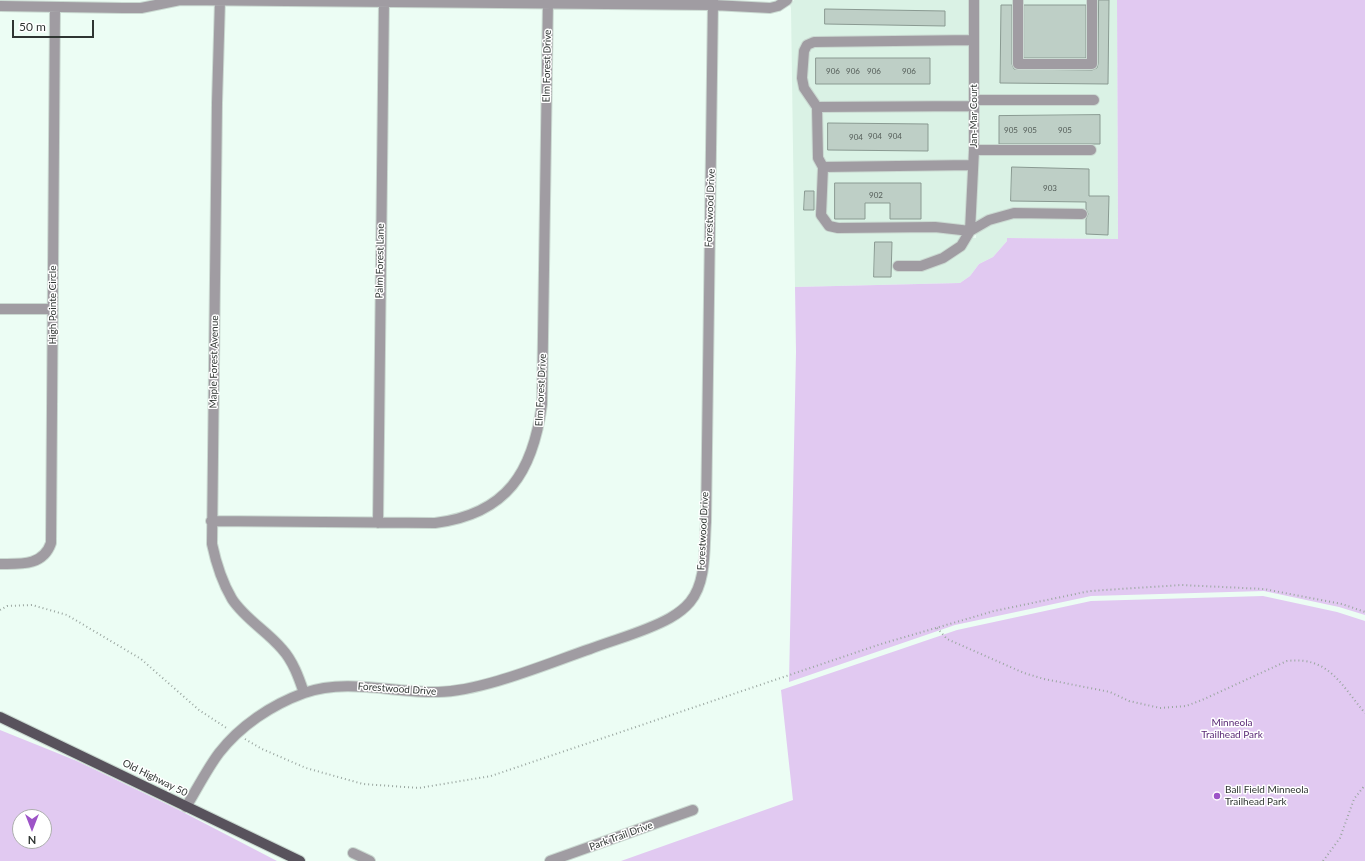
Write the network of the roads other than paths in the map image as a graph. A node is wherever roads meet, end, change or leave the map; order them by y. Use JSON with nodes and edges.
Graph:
{"nodes":[{"id":1,"x":220,"y":0,"type":"edge"},
{"id":2,"x":384,"y":0,"type":"edge"},
{"id":3,"x":787,"y":0,"type":"edge"},
{"id":4,"x":974,"y":0,"type":"edge"},
{"id":5,"x":1018,"y":0,"type":"edge"},
{"id":6,"x":1092,"y":0,"type":"edge"},
{"id":7,"x":548,"y":2,"type":"edge"},
{"id":8,"x":713,"y":3,"type":"edge"},
{"id":9,"x":0,"y":6,"type":"edge"},
{"id":10,"x":55,"y":7,"type":"junction"},
{"id":11,"x":974,"y":40,"type":"junction"},
{"id":12,"x":1094,"y":100,"type":"dead end"},
{"id":13,"x":974,"y":103,"type":"junction"},
{"id":14,"x":817,"y":107,"type":"junction"},
{"id":15,"x":974,"y":150,"type":"junction"},
{"id":16,"x":1091,"y":150,"type":"dead end"},
{"id":17,"x":973,"y":165,"type":"junction"},
{"id":18,"x":823,"y":167,"type":"junction"},
{"id":19,"x":1082,"y":214,"type":"dead end"},
{"id":20,"x":970,"y":231,"type":"junction"},
{"id":21,"x":898,"y":266,"type":"dead end"},
{"id":22,"x":0,"y":308,"type":"edge"},
{"id":23,"x":53,"y":309,"type":"junction"},
{"id":24,"x":211,"y":521,"type":"junction"},
{"id":25,"x":378,"y":522,"type":"junction"},
{"id":26,"x":0,"y":564,"type":"edge"},
{"id":27,"x":304,"y":693,"type":"junction"},
{"id":28,"x":0,"y":717,"type":"edge"},
{"id":29,"x":186,"y":807,"type":"junction"},
{"id":30,"x":693,"y":810,"type":"dead end"},
{"id":31,"x":353,"y":853,"type":"dead end"},
{"id":32,"x":300,"y":861,"type":"edge"},
{"id":33,"x":370,"y":861,"type":"edge"},
{"id":34,"x":550,"y":861,"type":"edge"}],
"edges":[{"from":1,"to":2,"type":"street"},
{"from":1,"to":10,"type":"street"},
{"from":1,"to":24,"type":"street","name":"Maple Forest Avenue"},
{"from":2,"to":7,"type":"street"},
{"from":2,"to":25,"type":"street","name":"Palm Forest Lane"},
{"from":3,"to":8,"type":"street"},
{"from":4,"to":11,"type":"street","name":"Jan-Mar Court"},
{"from":5,"to":6,"type":"street"},
{"from":7,"to":8,"type":"street"},
{"from":7,"to":25,"type":"street","name":"Elm Forest Drive"},
{"from":8,"to":27,"type":"street","name":"Forestwood Drive"},
{"from":9,"to":10,"type":"street"},
{"from":10,"to":23,"type":"street","name":"High Pointe Circle"},
{"from":11,"to":13,"type":"street","name":"Jan-Mar Court"},
{"from":11,"to":14,"type":"street"},
{"from":12,"to":13,"type":"street"},
{"from":13,"to":14,"type":"street"},
{"from":13,"to":15,"type":"street","name":"Jan-Mar Court"},
{"from":14,"to":18,"type":"street"},
{"from":15,"to":16,"type":"street"},
{"from":15,"to":17,"type":"street","name":"Jan-Mar Court"},
{"from":17,"to":18,"type":"street"},
{"from":17,"to":20,"type":"street","name":"Jan-Mar Court"},
{"from":18,"to":20,"type":"street"},
{"from":19,"to":20,"type":"street"},
{"from":20,"to":21,"type":"street"},
{"from":22,"to":23,"type":"street"},
{"from":23,"to":26,"type":"street","name":"High Pointe Circle"},
{"from":24,"to":25,"type":"street","name":"Elm Forest Drive"},
{"from":24,"to":27,"type":"street","name":"Maple Forest Avenue"},
{"from":27,"to":29,"type":"street","name":"Forestwood Drive"},
{"from":28,"to":29,"type":"main road","name":"Old Highway 50"},
{"from":29,"to":32,"type":"main road","name":"Old Highway 50"},
{"from":30,"to":34,"type":"street","name":"Park Trail Drive"},
{"from":31,"to":33,"type":"street"}]}
